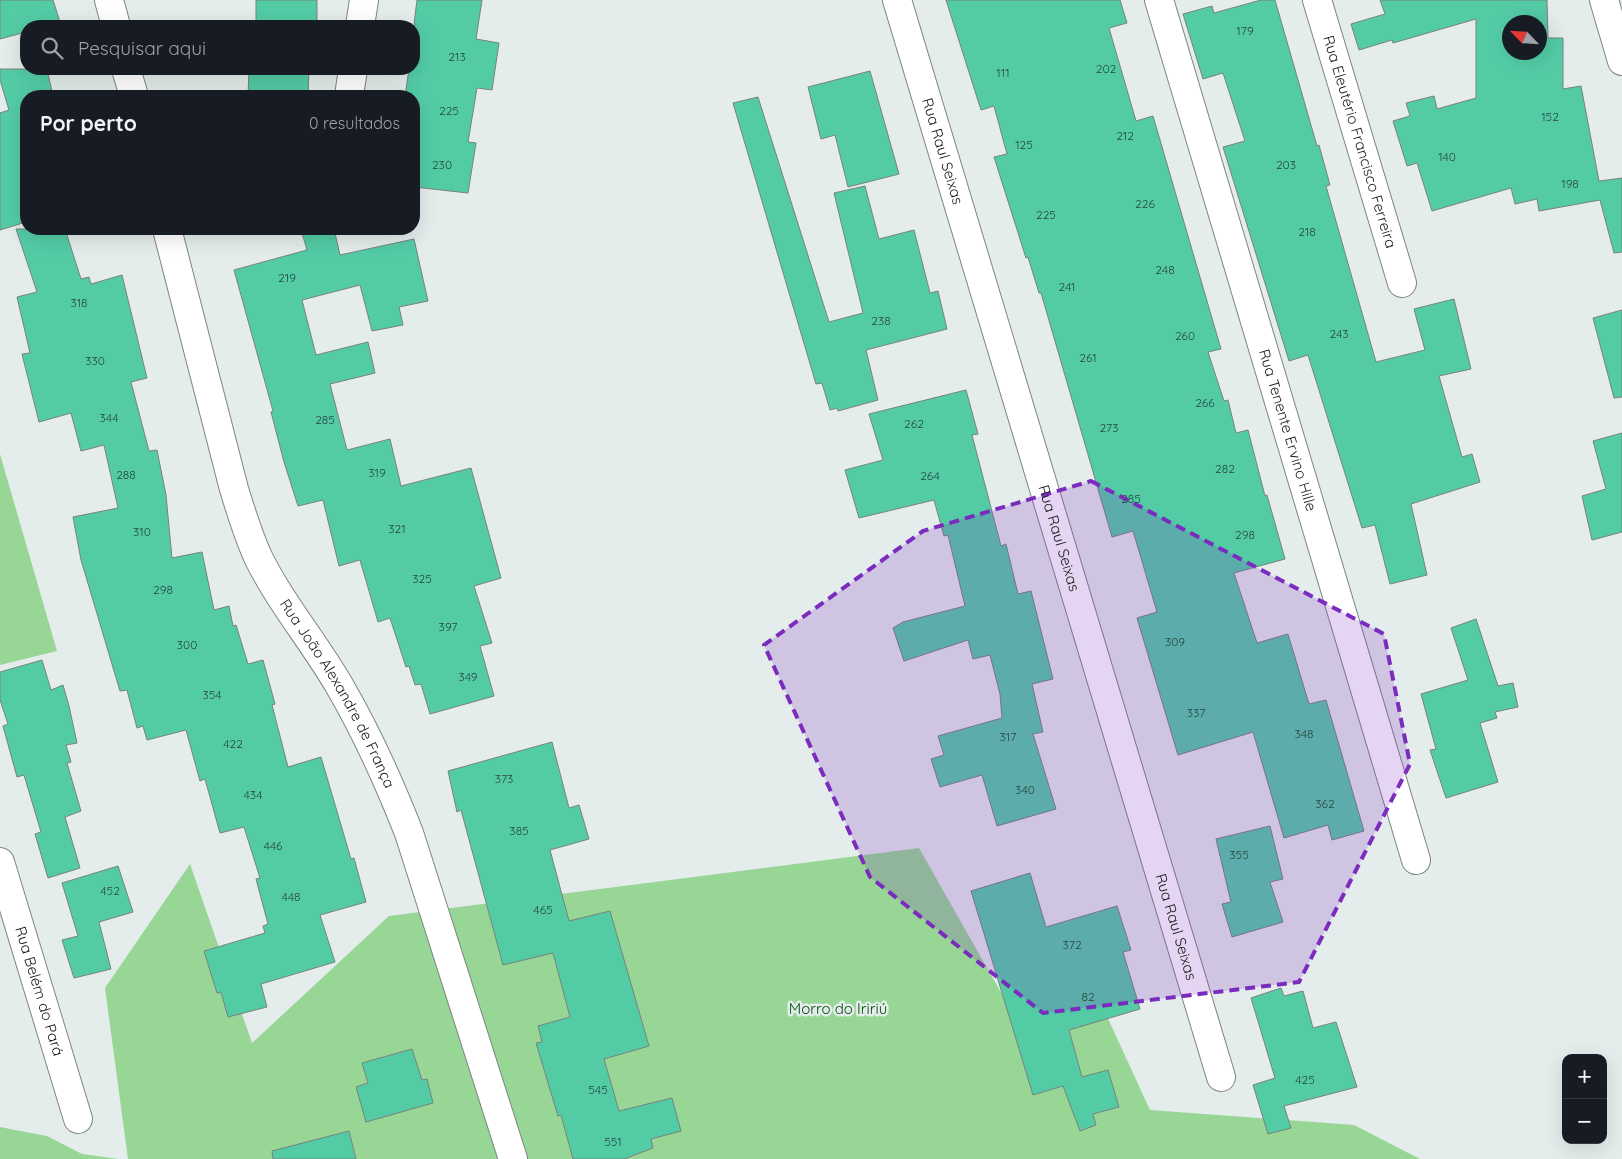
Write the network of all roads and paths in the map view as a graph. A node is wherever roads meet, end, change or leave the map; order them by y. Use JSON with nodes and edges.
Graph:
{"nodes":[{"id":1,"x":109,"y":0,"type":"edge"},
{"id":2,"x":364,"y":0,"type":"edge"},
{"id":3,"x":897,"y":0,"type":"edge"},
{"id":4,"x":1159,"y":0,"type":"edge"},
{"id":5,"x":1317,"y":0,"type":"edge"},
{"id":6,"x":1604,"y":0,"type":"edge"},
{"id":7,"x":114,"y":20,"type":"edge"},
{"id":8,"x":361,"y":20,"type":"edge"},
{"id":9,"x":1622,"y":61,"type":"edge"},
{"id":10,"x":128,"y":75,"type":"edge"},
{"id":11,"x":352,"y":75,"type":"edge"},
{"id":12,"x":132,"y":90,"type":"edge"},
{"id":13,"x":350,"y":90,"type":"edge"},
{"id":14,"x":173,"y":235,"type":"edge"},
{"id":15,"x":1402,"y":283,"type":"dead end"},
{"id":16,"x":1416,"y":860,"type":"dead end"},
{"id":17,"x":0,"y":862,"type":"edge"},
{"id":18,"x":1221,"y":1077,"type":"dead end"},
{"id":19,"x":78,"y":1119,"type":"dead end"},
{"id":20,"x":513,"y":1159,"type":"edge"}],
"edges":[{"from":1,"to":7,"type":"street"},
{"from":2,"to":8,"type":"street"},
{"from":3,"to":18,"type":"street","name":"Rua Raul Seixas"},
{"from":4,"to":16,"type":"street","name":"Rua Tenente Ervino Hille"},
{"from":5,"to":15,"type":"street","name":"Rua Eleutério Francisco Ferreira"},
{"from":6,"to":9,"type":"street"},
{"from":10,"to":12,"type":"street"},
{"from":11,"to":13,"type":"street"},
{"from":14,"to":20,"type":"street","name":"Rua João Alexandre de França"},
{"from":17,"to":19,"type":"street","name":"Rua Belém do Pará"}]}
